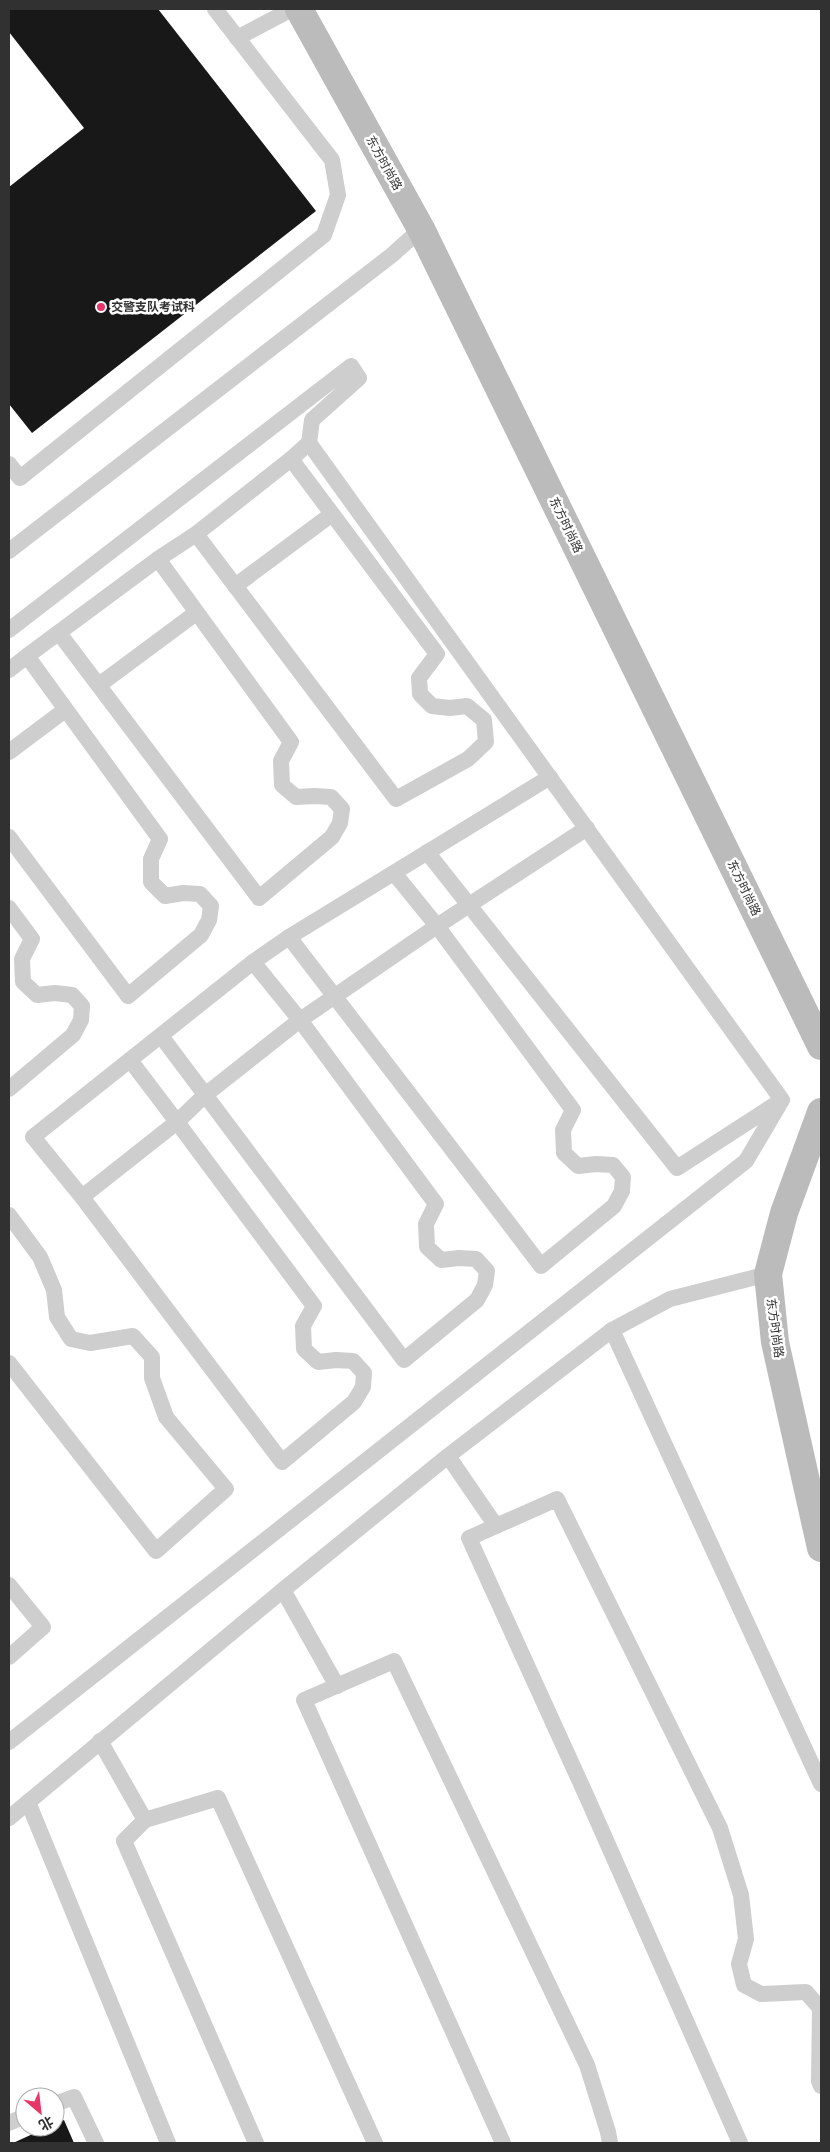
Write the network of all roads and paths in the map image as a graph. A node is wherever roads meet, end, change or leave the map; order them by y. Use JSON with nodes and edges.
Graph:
{"nodes":[{"id":1,"x":214,"y":9,"type":"edge"},
{"id":2,"x":292,"y":9,"type":"edge"},
{"id":3,"x":299,"y":9,"type":"edge"},
{"id":4,"x":237,"y":38,"type":"junction"},
{"id":5,"x":421,"y":229,"type":"junction"},
{"id":6,"x":309,"y":443,"type":"junction"},
{"id":7,"x":291,"y":459,"type":"junction"},
{"id":8,"x":9,"y":464,"type":"edge"},
{"id":9,"x":332,"y":514,"type":"junction"},
{"id":10,"x":196,"y":534,"type":"junction"},
{"id":11,"x":9,"y":551,"type":"edge"},
{"id":12,"x":158,"y":559,"type":"junction"},
{"id":13,"x":235,"y":586,"type":"junction"},
{"id":14,"x":196,"y":613,"type":"junction"},
{"id":15,"x":9,"y":630,"type":"edge"},
{"id":16,"x":59,"y":633,"type":"junction"},
{"id":17,"x":27,"y":656,"type":"junction"},
{"id":18,"x":9,"y":670,"type":"edge"},
{"id":19,"x":99,"y":685,"type":"junction"},
{"id":20,"x":65,"y":710,"type":"junction"},
{"id":21,"x":9,"y":752,"type":"edge"},
{"id":22,"x":550,"y":777,"type":"junction"},
{"id":23,"x":587,"y":828,"type":"junction"},
{"id":24,"x":9,"y":837,"type":"edge"},
{"id":25,"x":427,"y":852,"type":"junction"},
{"id":26,"x":394,"y":873,"type":"junction"},
{"id":27,"x":470,"y":904,"type":"junction"},
{"id":28,"x":9,"y":908,"type":"edge"},
{"id":29,"x":437,"y":926,"type":"junction"},
{"id":30,"x":290,"y":937,"type":"junction"},
{"id":31,"x":253,"y":962,"type":"junction"},
{"id":32,"x":334,"y":995,"type":"junction"},
{"id":33,"x":300,"y":1020,"type":"junction"},
{"id":34,"x":161,"y":1036,"type":"junction"},
{"id":35,"x":821,"y":1046,"type":"edge"},
{"id":36,"x":130,"y":1060,"type":"junction"},
{"id":37,"x":9,"y":1088,"type":"edge"},
{"id":38,"x":205,"y":1095,"type":"junction"},
{"id":39,"x":782,"y":1100,"type":"junction"},
{"id":40,"x":821,"y":1112,"type":"edge"},
{"id":41,"x":177,"y":1122,"type":"junction"},
{"id":42,"x":82,"y":1197,"type":"junction"},
{"id":43,"x":9,"y":1215,"type":"edge"},
{"id":44,"x":768,"y":1274,"type":"junction"},
{"id":45,"x":612,"y":1330,"type":"junction"},
{"id":46,"x":9,"y":1363,"type":"edge"},
{"id":47,"x":448,"y":1456,"type":"junction"},
{"id":48,"x":496,"y":1526,"type":"junction"},
{"id":49,"x":821,"y":1548,"type":"edge"},
{"id":50,"x":9,"y":1586,"type":"edge"},
{"id":51,"x":282,"y":1590,"type":"junction"},
{"id":52,"x":9,"y":1657,"type":"edge"},
{"id":53,"x":336,"y":1686,"type":"junction"},
{"id":54,"x":100,"y":1741,"type":"junction"},
{"id":55,"x":9,"y":1742,"type":"edge"},
{"id":56,"x":821,"y":1784,"type":"edge"},
{"id":57,"x":28,"y":1802,"type":"junction"},
{"id":58,"x":9,"y":1818,"type":"edge"},
{"id":59,"x":145,"y":1820,"type":"junction"},
{"id":60,"x":821,"y":2086,"type":"edge"},
{"id":61,"x":65,"y":2100,"type":"edge"},
{"id":62,"x":96,"y":2143,"type":"edge"},
{"id":63,"x":168,"y":2143,"type":"edge"},
{"id":64,"x":256,"y":2143,"type":"edge"},
{"id":65,"x":375,"y":2143,"type":"edge"},
{"id":66,"x":502,"y":2143,"type":"edge"},
{"id":67,"x":610,"y":2143,"type":"edge"},
{"id":68,"x":740,"y":2143,"type":"edge"}],
"edges":[{"from":1,"to":4,"type":"lane"},
{"from":2,"to":4,"type":"lane"},
{"from":3,"to":5,"type":"main road","name":"东方时尚路"},
{"from":4,"to":8,"type":"lane"},
{"from":5,"to":11,"type":"lane"},
{"from":5,"to":35,"type":"main road","name":"东方时尚路"},
{"from":6,"to":7,"type":"lane"},
{"from":6,"to":15,"type":"lane"},
{"from":6,"to":22,"type":"lane"},
{"from":7,"to":9,"type":"lane"},
{"from":7,"to":10,"type":"lane"},
{"from":9,"to":13,"type":"lane"},
{"from":9,"to":13,"type":"lane"},
{"from":10,"to":12,"type":"lane"},
{"from":10,"to":13,"type":"lane"},
{"from":12,"to":14,"type":"lane"},
{"from":12,"to":16,"type":"lane"},
{"from":14,"to":19,"type":"lane"},
{"from":14,"to":19,"type":"lane"},
{"from":16,"to":17,"type":"lane"},
{"from":16,"to":19,"type":"lane"},
{"from":17,"to":18,"type":"lane"},
{"from":17,"to":20,"type":"lane"},
{"from":20,"to":21,"type":"lane"},
{"from":20,"to":24,"type":"lane"},
{"from":22,"to":23,"type":"lane"},
{"from":22,"to":25,"type":"lane"},
{"from":23,"to":27,"type":"lane"},
{"from":23,"to":39,"type":"lane"},
{"from":25,"to":26,"type":"lane"},
{"from":25,"to":27,"type":"lane"},
{"from":26,"to":29,"type":"lane"},
{"from":26,"to":30,"type":"lane"},
{"from":27,"to":29,"type":"lane"},
{"from":27,"to":39,"type":"lane"},
{"from":28,"to":37,"type":"lane"},
{"from":29,"to":32,"type":"lane"},
{"from":29,"to":32,"type":"lane"},
{"from":30,"to":31,"type":"lane"},
{"from":30,"to":32,"type":"lane"},
{"from":31,"to":33,"type":"lane"},
{"from":31,"to":34,"type":"lane"},
{"from":32,"to":33,"type":"lane"},
{"from":33,"to":38,"type":"lane"},
{"from":33,"to":38,"type":"lane"},
{"from":34,"to":36,"type":"lane"},
{"from":34,"to":38,"type":"lane"},
{"from":36,"to":41,"type":"lane"},
{"from":36,"to":42,"type":"lane"},
{"from":38,"to":41,"type":"lane"},
{"from":39,"to":55,"type":"lane"},
{"from":40,"to":44,"type":"main road","name":"东方时尚路"},
{"from":41,"to":42,"type":"lane"},
{"from":41,"to":42,"type":"lane"},
{"from":43,"to":46,"type":"lane"},
{"from":44,"to":45,"type":"lane"},
{"from":44,"to":49,"type":"main road","name":"东方时尚路"},
{"from":45,"to":47,"type":"lane"},
{"from":45,"to":56,"type":"lane"},
{"from":47,"to":48,"type":"lane"},
{"from":47,"to":51,"type":"lane"},
{"from":48,"to":60,"type":"lane"},
{"from":48,"to":68,"type":"lane"},
{"from":50,"to":52,"type":"lane"},
{"from":51,"to":53,"type":"lane"},
{"from":51,"to":54,"type":"lane"},
{"from":53,"to":66,"type":"lane"},
{"from":53,"to":67,"type":"lane"},
{"from":54,"to":57,"type":"lane"},
{"from":54,"to":59,"type":"lane"},
{"from":57,"to":58,"type":"lane"},
{"from":57,"to":63,"type":"lane"},
{"from":59,"to":64,"type":"lane"},
{"from":59,"to":65,"type":"lane"},
{"from":61,"to":62,"type":"lane"}]}
